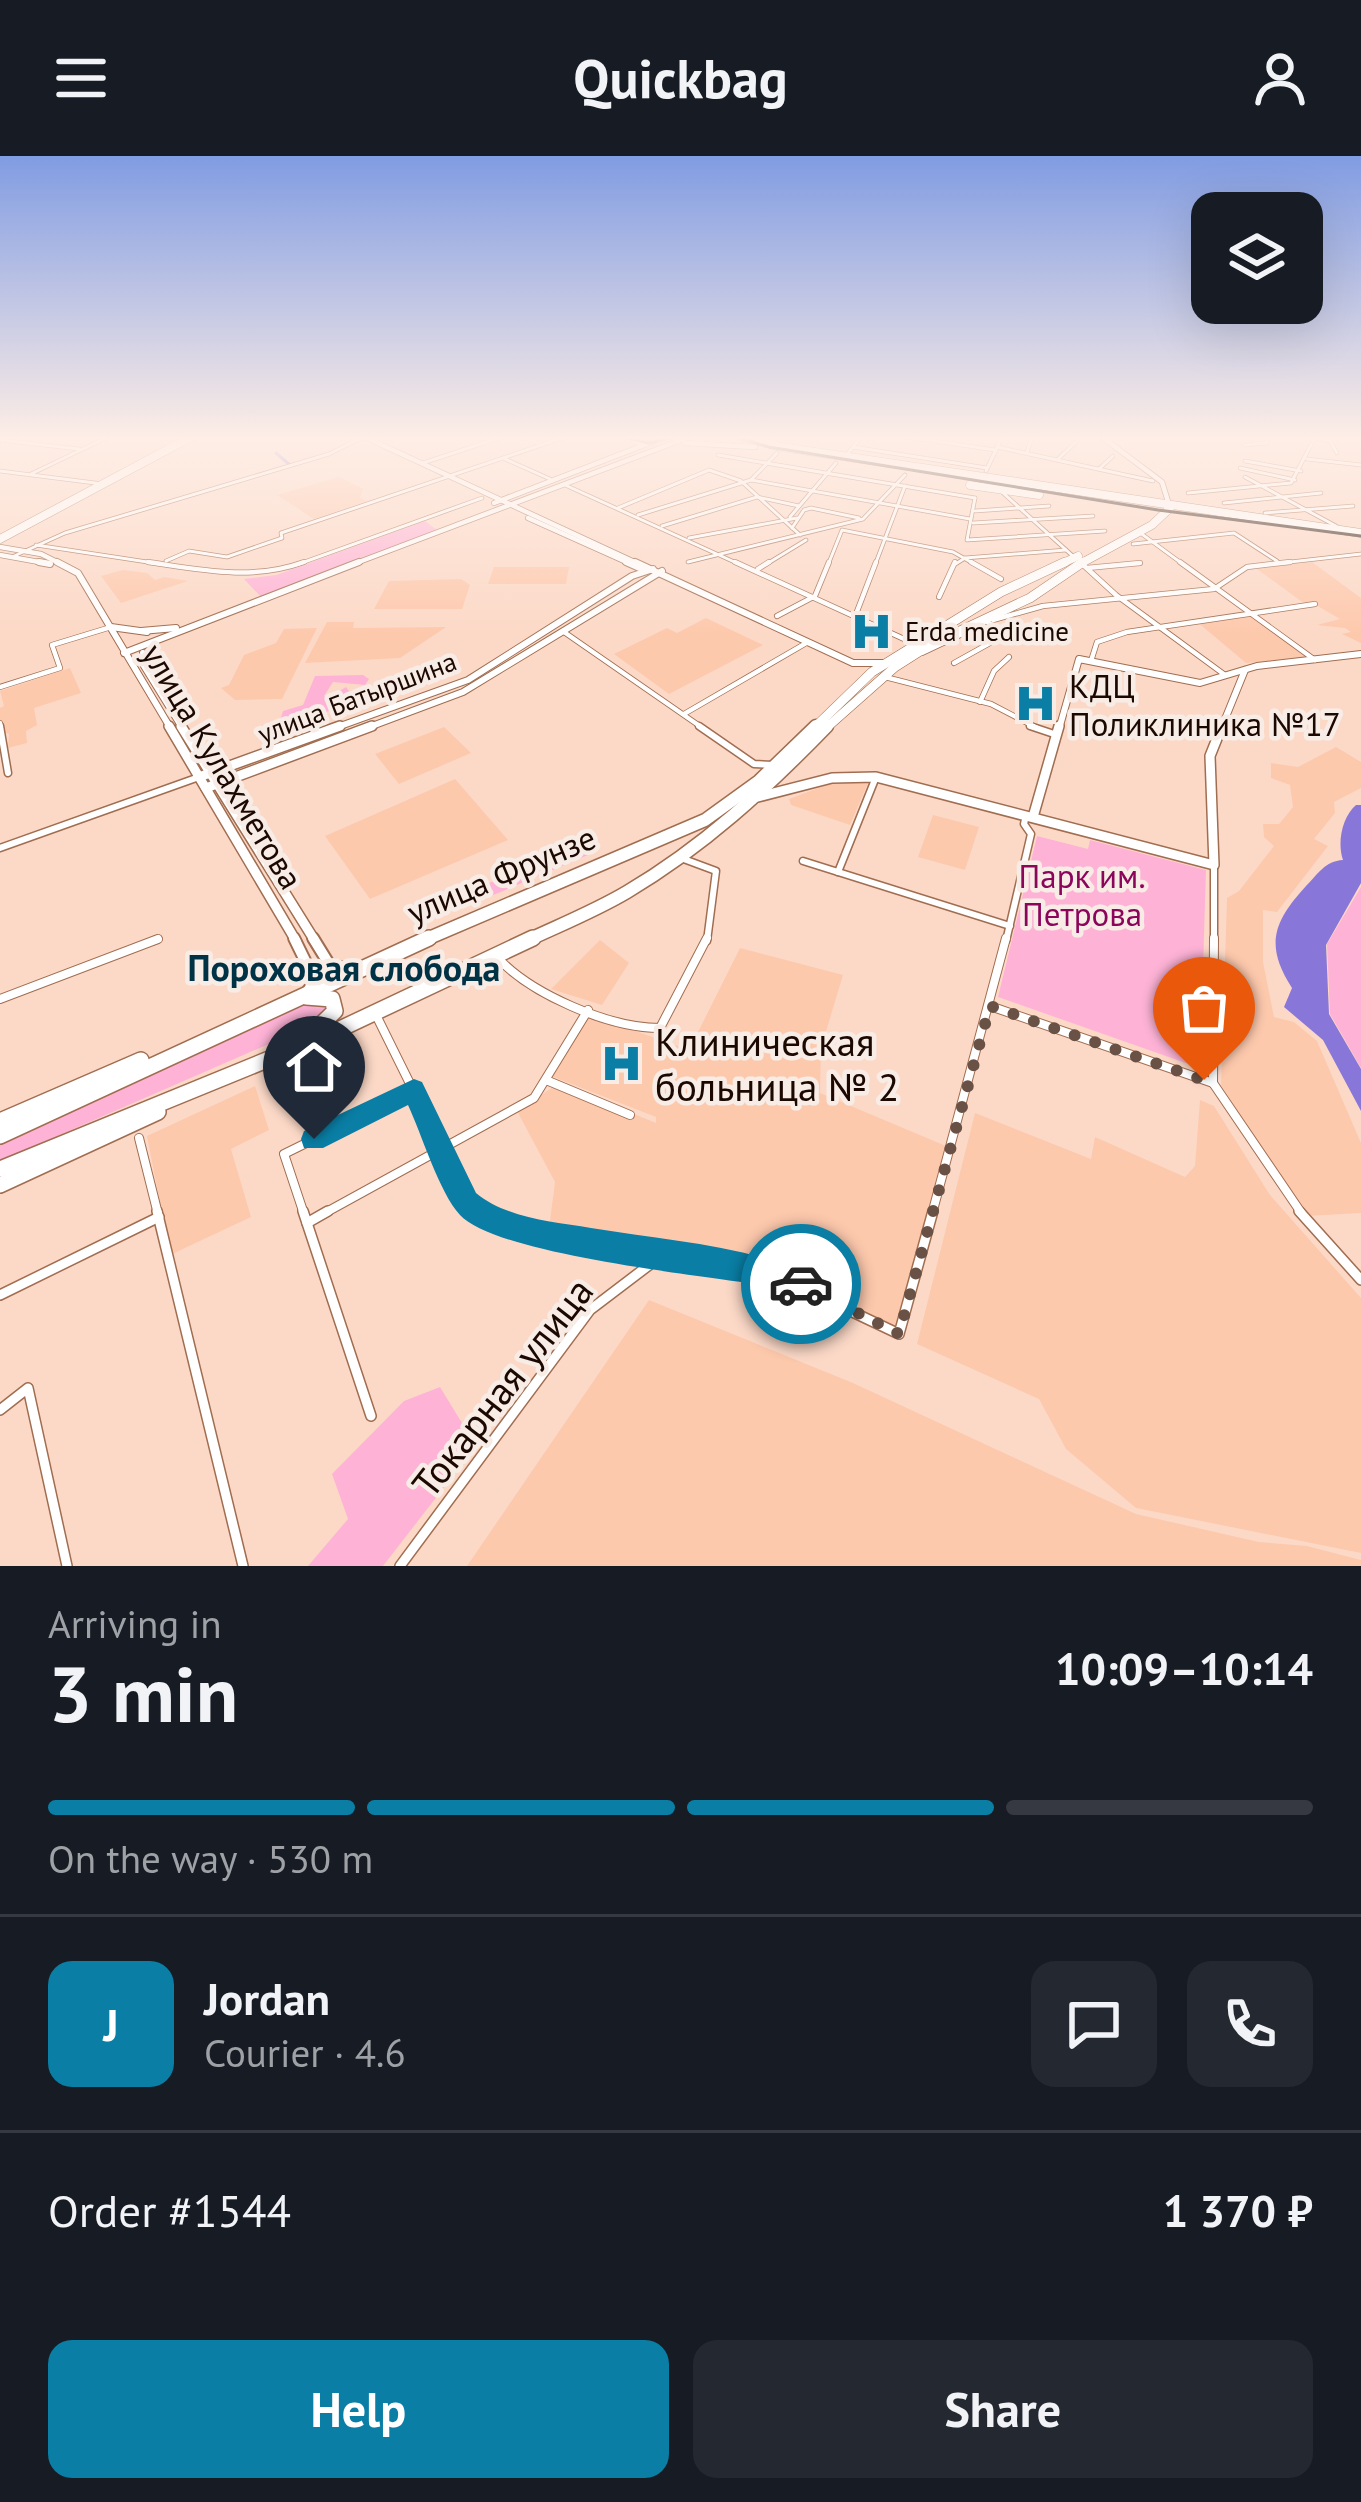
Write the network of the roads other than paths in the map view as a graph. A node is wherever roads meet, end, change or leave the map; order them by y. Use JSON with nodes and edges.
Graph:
{"nodes":[{"id":1,"x":69,"y":503,"type":"edge"},
{"id":2,"x":170,"y":503,"type":"edge"},
{"id":3,"x":370,"y":503,"type":"edge"},
{"id":4,"x":469,"y":503,"type":"edge"},
{"id":5,"x":504,"y":503,"type":"edge"},
{"id":6,"x":515,"y":503,"type":"edge"},
{"id":7,"x":606,"y":503,"type":"edge"},
{"id":8,"x":630,"y":503,"type":"edge"},
{"id":9,"x":674,"y":503,"type":"edge"},
{"id":10,"x":738,"y":503,"type":"edge"},
{"id":11,"x":764,"y":503,"type":"edge"},
{"id":12,"x":781,"y":503,"type":"edge"},
{"id":13,"x":805,"y":503,"type":"edge"},
{"id":14,"x":875,"y":503,"type":"edge"},
{"id":15,"x":897,"y":503,"type":"edge"},
{"id":16,"x":975,"y":503,"type":"edge"},
{"id":17,"x":1016,"y":503,"type":"edge"},
{"id":18,"x":1119,"y":503,"type":"edge"},
{"id":19,"x":1163,"y":503,"type":"edge"},
{"id":20,"x":1166,"y":503,"type":"edge"},
{"id":21,"x":1183,"y":503,"type":"edge"},
{"id":22,"x":1295,"y":503,"type":"edge"},
{"id":23,"x":881,"y":504,"type":"junction"},
{"id":24,"x":509,"y":505,"type":"junction"},
{"id":25,"x":1049,"y":506,"type":"dead end"},
{"id":26,"x":1353,"y":506,"type":"dead end"},
{"id":27,"x":896,"y":507,"type":"junction"},
{"id":28,"x":617,"y":508,"type":"junction"},
{"id":29,"x":802,"y":508,"type":"junction"},
{"id":30,"x":1022,"y":508,"type":"junction"},
{"id":31,"x":1164,"y":510,"type":"junction"},
{"id":32,"x":1308,"y":510,"type":"junction"},
{"id":33,"x":975,"y":511,"type":"junction"},
{"id":34,"x":634,"y":516,"type":"junction"},
{"id":35,"x":1093,"y":516,"type":"dead end"},
{"id":36,"x":1227,"y":516,"type":"junction"},
{"id":37,"x":1266,"y":516,"type":"junction"},
{"id":38,"x":781,"y":518,"type":"junction"},
{"id":39,"x":794,"y":518,"type":"junction"},
{"id":40,"x":863,"y":519,"type":"junction"},
{"id":41,"x":971,"y":521,"type":"junction"},
{"id":42,"x":1035,"y":521,"type":"junction"},
{"id":43,"x":1300,"y":525,"type":"junction"},
{"id":44,"x":1336,"y":526,"type":"junction"},
{"id":45,"x":659,"y":527,"type":"junction"},
{"id":46,"x":792,"y":529,"type":"junction"},
{"id":47,"x":1105,"y":531,"type":"dead end"},
{"id":48,"x":1139,"y":532,"type":"junction"},
{"id":49,"x":1049,"y":534,"type":"junction"},
{"id":50,"x":1361,"y":534,"type":"edge"},
{"id":51,"x":685,"y":538,"type":"junction"},
{"id":52,"x":804,"y":538,"type":"junction"},
{"id":53,"x":886,"y":538,"type":"junction"},
{"id":54,"x":1153,"y":541,"type":"junction"},
{"id":55,"x":0,"y":544,"type":"edge"},
{"id":56,"x":36,"y":544,"type":"junction"},
{"id":57,"x":1132,"y":544,"type":"dead end"},
{"id":58,"x":1066,"y":550,"type":"junction"},
{"id":59,"x":23,"y":551,"type":"junction"},
{"id":60,"x":722,"y":554,"type":"junction"},
{"id":61,"x":1361,"y":554,"type":"edge"},
{"id":62,"x":12,"y":557,"type":"junction"},
{"id":63,"x":965,"y":558,"type":"junction"},
{"id":64,"x":688,"y":562,"type":"dead end"},
{"id":65,"x":163,"y":563,"type":"junction"},
{"id":66,"x":1081,"y":563,"type":"junction"},
{"id":67,"x":1140,"y":563,"type":"dead end"},
{"id":68,"x":1280,"y":563,"type":"junction"},
{"id":69,"x":73,"y":568,"type":"junction"},
{"id":70,"x":758,"y":569,"type":"junction"},
{"id":71,"x":645,"y":570,"type":"junction"},
{"id":72,"x":659,"y":572,"type":"junction"},
{"id":73,"x":1001,"y":579,"type":"dead end"},
{"id":74,"x":1217,"y":588,"type":"junction"},
{"id":75,"x":1001,"y":592,"type":"junction"},
{"id":76,"x":815,"y":596,"type":"junction"},
{"id":77,"x":939,"y":596,"type":"dead end"},
{"id":78,"x":1120,"y":598,"type":"junction"},
{"id":79,"x":1029,"y":603,"type":"junction"},
{"id":80,"x":1315,"y":604,"type":"dead end"},
{"id":81,"x":1250,"y":612,"type":"junction"},
{"id":82,"x":856,"y":614,"type":"junction"},
{"id":83,"x":777,"y":616,"type":"dead end"},
{"id":84,"x":987,"y":622,"type":"junction"},
{"id":85,"x":194,"y":625,"type":"junction"},
{"id":86,"x":1157,"y":625,"type":"junction"},
{"id":87,"x":552,"y":626,"type":"junction"},
{"id":88,"x":111,"y":627,"type":"junction"},
{"id":89,"x":139,"y":631,"type":"junction"},
{"id":90,"x":565,"y":632,"type":"junction"},
{"id":91,"x":117,"y":638,"type":"junction"},
{"id":92,"x":154,"y":640,"type":"junction"},
{"id":93,"x":808,"y":642,"type":"junction"},
{"id":94,"x":146,"y":649,"type":"junction"},
{"id":95,"x":914,"y":650,"type":"junction"},
{"id":96,"x":124,"y":653,"type":"junction"},
{"id":97,"x":1361,"y":654,"type":"edge"},
{"id":98,"x":1010,"y":657,"type":"dead end"},
{"id":99,"x":1315,"y":660,"type":"junction"},
{"id":100,"x":1091,"y":661,"type":"junction"},
{"id":101,"x":853,"y":663,"type":"junction"},
{"id":102,"x":886,"y":663,"type":"junction"},
{"id":103,"x":954,"y":663,"type":"dead end"},
{"id":104,"x":1245,"y":670,"type":"junction"},
{"id":105,"x":1226,"y":676,"type":"junction"},
{"id":106,"x":883,"y":677,"type":"junction"},
{"id":107,"x":859,"y":682,"type":"junction"},
{"id":108,"x":1239,"y":685,"type":"junction"},
{"id":109,"x":0,"y":687,"type":"edge"},
{"id":110,"x":980,"y":702,"type":"junction"},
{"id":111,"x":684,"y":714,"type":"junction"},
{"id":112,"x":0,"y":723,"type":"edge"},
{"id":113,"x":1057,"y":735,"type":"junction"},
{"id":114,"x":794,"y":760,"type":"junction"},
{"id":115,"x":754,"y":764,"type":"junction"},
{"id":116,"x":776,"y":764,"type":"junction"},
{"id":117,"x":8,"y":772,"type":"dead end"},
{"id":118,"x":877,"y":777,"type":"junction"},
{"id":119,"x":215,"y":778,"type":"junction"},
{"id":120,"x":759,"y":781,"type":"junction"},
{"id":121,"x":817,"y":781,"type":"junction"},
{"id":122,"x":202,"y":783,"type":"junction"},
{"id":123,"x":758,"y":797,"type":"junction"},
{"id":124,"x":1029,"y":816,"type":"junction"},
{"id":125,"x":687,"y":827,"type":"junction"},
{"id":126,"x":640,"y":847,"type":"junction"},
{"id":127,"x":0,"y":848,"type":"edge"},
{"id":128,"x":687,"y":854,"type":"junction"},
{"id":129,"x":802,"y":861,"type":"dead end"},
{"id":130,"x":1214,"y":865,"type":"junction"},
{"id":131,"x":838,"y":872,"type":"junction"},
{"id":132,"x":656,"y":874,"type":"junction"},
{"id":133,"x":1010,"y":926,"type":"junction"},
{"id":134,"x":158,"y":939,"type":"dead end"},
{"id":135,"x":496,"y":956,"type":"junction"},
{"id":136,"x":354,"y":971,"type":"junction"},
{"id":137,"x":308,"y":992,"type":"junction"},
{"id":138,"x":0,"y":999,"type":"edge"},
{"id":139,"x":287,"y":1002,"type":"junction"},
{"id":140,"x":990,"y":1006,"type":"junction"},
{"id":141,"x":589,"y":1008,"type":"junction"},
{"id":142,"x":374,"y":1012,"type":"junction"},
{"id":143,"x":238,"y":1023,"type":"junction"},
{"id":144,"x":295,"y":1047,"type":"junction"},
{"id":145,"x":250,"y":1067,"type":"junction"},
{"id":146,"x":546,"y":1080,"type":"junction"},
{"id":147,"x":1213,"y":1084,"type":"junction"},
{"id":148,"x":414,"y":1090,"type":"junction"},
{"id":149,"x":630,"y":1114,"type":"dead end"},
{"id":150,"x":0,"y":1121,"type":"edge"},
{"id":151,"x":0,"y":1136,"type":"edge"},
{"id":152,"x":139,"y":1138,"type":"dead end"},
{"id":153,"x":443,"y":1148,"type":"junction"},
{"id":154,"x":0,"y":1169,"type":"edge"},
{"id":155,"x":0,"y":1184,"type":"edge"},
{"id":156,"x":160,"y":1217,"type":"junction"},
{"id":157,"x":307,"y":1222,"type":"junction"},
{"id":158,"x":661,"y":1256,"type":"junction"},
{"id":159,"x":1361,"y":1280,"type":"edge"},
{"id":160,"x":0,"y":1295,"type":"edge"},
{"id":161,"x":0,"y":1410,"type":"edge"},
{"id":162,"x":371,"y":1416,"type":"dead end"},
{"id":163,"x":67,"y":1566,"type":"edge"},
{"id":164,"x":243,"y":1566,"type":"edge"},
{"id":165,"x":400,"y":1566,"type":"edge"}],
"edges":[{"from":1,"to":55,"type":"main road"},
{"from":2,"to":56,"type":"street"},
{"from":3,"to":65,"type":"street"},
{"from":4,"to":65,"type":"street"},
{"from":5,"to":24,"type":"street"},
{"from":6,"to":24,"type":"street"},
{"from":7,"to":28,"type":"street"},
{"from":8,"to":28,"type":"street"},
{"from":9,"to":34,"type":"street"},
{"from":10,"to":45,"type":"street"},
{"from":11,"to":38,"type":"street"},
{"from":12,"to":29,"type":"street"},
{"from":13,"to":29,"type":"street"},
{"from":14,"to":23,"type":"street"},
{"from":15,"to":27,"type":"street"},
{"from":16,"to":33,"type":"street"},
{"from":17,"to":30,"type":"street"},
{"from":18,"to":31,"type":"main road"},
{"from":19,"to":31,"type":"street"},
{"from":20,"to":31,"type":"street"},
{"from":21,"to":37,"type":"street"},
{"from":22,"to":32,"type":"street"},
{"from":23,"to":27,"type":"street"},
{"from":23,"to":40,"type":"street"},
{"from":24,"to":71,"type":"street"},
{"from":24,"to":72,"type":"street"},
{"from":24,"to":85,"type":"street"},
{"from":25,"to":30,"type":"street"},
{"from":26,"to":32,"type":"street"},
{"from":27,"to":41,"type":"street"},
{"from":27,"to":53,"type":"street"},
{"from":28,"to":34,"type":"street"},
{"from":29,"to":39,"type":"street"},
{"from":29,"to":40,"type":"street"},
{"from":30,"to":33,"type":"street"},
{"from":30,"to":42,"type":"street"},
{"from":31,"to":36,"type":"main road"},
{"from":31,"to":48,"type":"main road"},
{"from":31,"to":50,"type":"main road"},
{"from":31,"to":66,"type":"main road"},
{"from":32,"to":37,"type":"street"},
{"from":32,"to":44,"type":"street"},
{"from":33,"to":41,"type":"street"},
{"from":34,"to":45,"type":"street"},
{"from":35,"to":42,"type":"street"},
{"from":36,"to":37,"type":"main road"},
{"from":36,"to":43,"type":"main road"},
{"from":37,"to":43,"type":"main road"},
{"from":37,"to":44,"type":"main road"},
{"from":38,"to":39,"type":"street"},
{"from":38,"to":46,"type":"street"},
{"from":38,"to":51,"type":"street"},
{"from":39,"to":46,"type":"street"},
{"from":40,"to":52,"type":"street"},
{"from":41,"to":42,"type":"street"},
{"from":41,"to":49,"type":"street"},
{"from":42,"to":49,"type":"street"},
{"from":43,"to":50,"type":"main road"},
{"from":44,"to":50,"type":"main road"},
{"from":45,"to":51,"type":"street"},
{"from":46,"to":52,"type":"street"},
{"from":47,"to":49,"type":"street"},
{"from":48,"to":54,"type":"street"},
{"from":48,"to":66,"type":"main road"},
{"from":49,"to":58,"type":"street"},
{"from":51,"to":60,"type":"street"},
{"from":52,"to":60,"type":"street"},
{"from":52,"to":70,"type":"street"},
{"from":53,"to":63,"type":"street"},
{"from":53,"to":76,"type":"street"},
{"from":53,"to":82,"type":"street"},
{"from":54,"to":57,"type":"street"},
{"from":54,"to":68,"type":"street"},
{"from":54,"to":74,"type":"street"},
{"from":55,"to":59,"type":"street"},
{"from":55,"to":62,"type":"street"},
{"from":56,"to":59,"type":"street"},
{"from":56,"to":65,"type":"street"},
{"from":58,"to":63,"type":"street"},
{"from":58,"to":66,"type":"street"},
{"from":59,"to":62,"type":"street"},
{"from":59,"to":69,"type":"street"},
{"from":60,"to":64,"type":"street"},
{"from":60,"to":70,"type":"street"},
{"from":61,"to":68,"type":"street"},
{"from":62,"to":69,"type":"street"},
{"from":63,"to":73,"type":"street"},
{"from":63,"to":77,"type":"street"},
{"from":66,"to":67,"type":"street"},
{"from":66,"to":75,"type":"main road"},
{"from":66,"to":78,"type":"street"},
{"from":66,"to":79,"type":"main road"},
{"from":68,"to":74,"type":"street"},
{"from":69,"to":88,"type":"street","name":"улица Кулахметова"},
{"from":70,"to":76,"type":"street"},
{"from":71,"to":72,"type":"street"},
{"from":71,"to":87,"type":"street","name":"улица Батыршина"},
{"from":72,"to":90,"type":"street","name":"улица Батыршина"},
{"from":72,"to":93,"type":"street"},
{"from":74,"to":78,"type":"street"},
{"from":74,"to":81,"type":"street"},
{"from":75,"to":79,"type":"main road"},
{"from":75,"to":95,"type":"main road"},
{"from":76,"to":82,"type":"street"},
{"from":76,"to":83,"type":"street"},
{"from":78,"to":79,"type":"street"},
{"from":78,"to":86,"type":"street"},
{"from":79,"to":84,"type":"street"},
{"from":79,"to":95,"type":"main road"},
{"from":80,"to":81,"type":"street"},
{"from":81,"to":86,"type":"street"},
{"from":81,"to":99,"type":"street"},
{"from":82,"to":95,"type":"street"},
{"from":84,"to":95,"type":"street"},
{"from":84,"to":103,"type":"street"},
{"from":85,"to":89,"type":"street"},
{"from":85,"to":92,"type":"street"},
{"from":86,"to":100,"type":"street"},
{"from":86,"to":105,"type":"street"},
{"from":87,"to":90,"type":"street"},
{"from":87,"to":119,"type":"street","name":"улица Батыршина"},
{"from":88,"to":89,"type":"street"},
{"from":88,"to":91,"type":"street","name":"улица Кулахметова"},
{"from":88,"to":109,"type":"street"},
{"from":89,"to":91,"type":"street"},
{"from":89,"to":92,"type":"street"},
{"from":90,"to":111,"type":"street"},
{"from":90,"to":119,"type":"street","name":"улица Батыршина"},
{"from":91,"to":96,"type":"street","name":"улица Кулахметова"},
{"from":92,"to":94,"type":"street"},
{"from":93,"to":101,"type":"street"},
{"from":93,"to":111,"type":"street"},
{"from":94,"to":96,"type":"street"},
{"from":94,"to":119,"type":"street","name":"улица Кулахметова"},
{"from":95,"to":102,"type":"main road","name":"улица Фрунзе"},
{"from":95,"to":106,"type":"main road"},
{"from":96,"to":122,"type":"street","name":"улица Кулахметова"},
{"from":97,"to":99,"type":"street"},
{"from":98,"to":110,"type":"street"},
{"from":99,"to":104,"type":"street"},
{"from":100,"to":105,"type":"street"},
{"from":100,"to":113,"type":"street"},
{"from":101,"to":102,"type":"street"},
{"from":101,"to":107,"type":"street"},
{"from":102,"to":107,"type":"main road","name":"улица Фрунзе"},
{"from":104,"to":105,"type":"street"},
{"from":104,"to":108,"type":"street"},
{"from":105,"to":108,"type":"street"},
{"from":106,"to":110,"type":"street"},
{"from":106,"to":114,"type":"main road"},
{"from":107,"to":116,"type":"main road","name":"улица Фрунзе"},
{"from":108,"to":130,"type":"street"},
{"from":110,"to":113,"type":"street"},
{"from":111,"to":115,"type":"street"},
{"from":112,"to":117,"type":"street"},
{"from":113,"to":124,"type":"street"},
{"from":114,"to":121,"type":"street"},
{"from":114,"to":123,"type":"main road"},
{"from":115,"to":116,"type":"street"},
{"from":115,"to":120,"type":"street"},
{"from":116,"to":120,"type":"main road","name":"улица Фрунзе"},
{"from":118,"to":121,"type":"street"},
{"from":118,"to":124,"type":"street"},
{"from":118,"to":131,"type":"street"},
{"from":119,"to":122,"type":"street","name":"улица Батыршина"},
{"from":119,"to":136,"type":"street","name":"улица Кулахметова"},
{"from":120,"to":125,"type":"main road","name":"улица Фрунзе"},
{"from":121,"to":123,"type":"street"},
{"from":122,"to":127,"type":"street"},
{"from":122,"to":137,"type":"street","name":"улица Кулахметова"},
{"from":123,"to":128,"type":"main road"},
{"from":124,"to":130,"type":"street"},
{"from":124,"to":133,"type":"street"},
{"from":125,"to":126,"type":"main road","name":"улица Фрунзе"},
{"from":125,"to":128,"type":"main road"},
{"from":126,"to":132,"type":"main road"},
{"from":126,"to":136,"type":"main road","name":"улица Фрунзе"},
{"from":128,"to":132,"type":"main road"},
{"from":128,"to":141,"type":"street"},
{"from":129,"to":131,"type":"street"},
{"from":130,"to":147,"type":"street"},
{"from":131,"to":133,"type":"street"},
{"from":132,"to":135,"type":"main road"},
{"from":133,"to":140,"type":"street"},
{"from":134,"to":138,"type":"street"},
{"from":135,"to":141,"type":"street"},
{"from":135,"to":142,"type":"main road"},
{"from":136,"to":137,"type":"main road","name":"улица Фрунзе"},
{"from":137,"to":139,"type":"main road","name":"улица Фрунзе"},
{"from":139,"to":143,"type":"main road","name":"улица Фрунзе"},
{"from":139,"to":144,"type":"main road"},
{"from":140,"to":147,"type":"street"},
{"from":140,"to":158,"type":"street"},
{"from":141,"to":146,"type":"street"},
{"from":142,"to":144,"type":"main road"},
{"from":142,"to":148,"type":"street"},
{"from":143,"to":150,"type":"main road"},
{"from":143,"to":151,"type":"main road","name":"улица Фрунзе"},
{"from":144,"to":145,"type":"main road"},
{"from":145,"to":154,"type":"main road"},
{"from":145,"to":155,"type":"main road"},
{"from":146,"to":149,"type":"street"},
{"from":146,"to":153,"type":"street"},
{"from":147,"to":159,"type":"street"},
{"from":148,"to":153,"type":"street"},
{"from":148,"to":157,"type":"street"},
{"from":152,"to":156,"type":"street"},
{"from":153,"to":157,"type":"street"},
{"from":153,"to":158,"type":"street"},
{"from":156,"to":160,"type":"street"},
{"from":156,"to":164,"type":"street"},
{"from":157,"to":162,"type":"street"},
{"from":158,"to":165,"type":"street","name":"Токарная улица"},
{"from":161,"to":163,"type":"street"}]}
